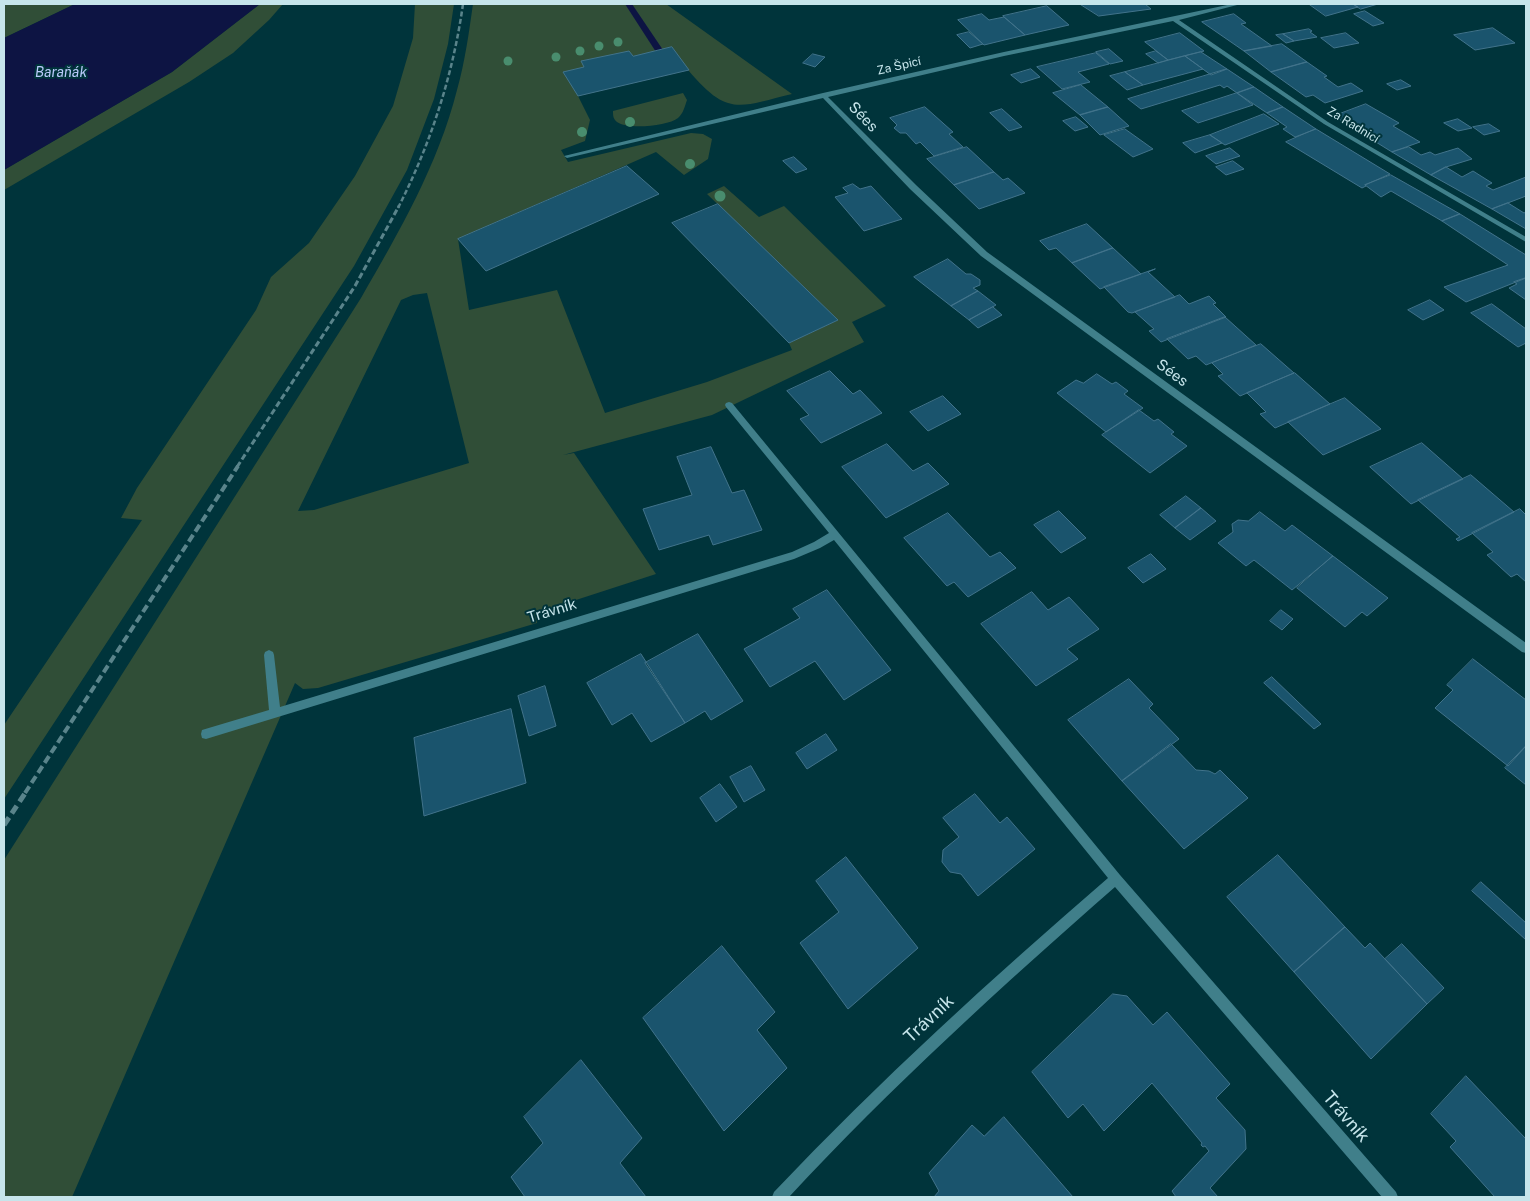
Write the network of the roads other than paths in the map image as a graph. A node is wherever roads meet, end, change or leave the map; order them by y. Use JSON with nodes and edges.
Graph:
{"nodes":[{"id":1,"x":1238,"y":4,"type":"edge"},
{"id":2,"x":1174,"y":20,"type":"junction"},
{"id":3,"x":823,"y":95,"type":"junction"},
{"id":4,"x":567,"y":156,"type":"dead end"},
{"id":5,"x":1526,"y":240,"type":"edge"},
{"id":6,"x":729,"y":405,"type":"dead end"},
{"id":7,"x":835,"y":534,"type":"junction"},
{"id":8,"x":1526,"y":649,"type":"edge"},
{"id":9,"x":269,"y":655,"type":"dead end"},
{"id":10,"x":275,"y":712,"type":"junction"},
{"id":11,"x":206,"y":734,"type":"dead end"},
{"id":12,"x":1116,"y":880,"type":"junction"},
{"id":13,"x":779,"y":1197,"type":"edge"},
{"id":14,"x":1391,"y":1197,"type":"edge"}],
"edges":[{"from":1,"to":2,"type":"street","name":"Za Špicí"},
{"from":2,"to":3,"type":"street","name":"Za Špicí"},
{"from":2,"to":5,"type":"street","name":"Za Radnicí"},
{"from":3,"to":4,"type":"street","name":"Za Špicí"},
{"from":3,"to":8,"type":"street","name":"Sées"},
{"from":6,"to":7,"type":"street","name":"Trávník"},
{"from":7,"to":10,"type":"street","name":"Trávník"},
{"from":7,"to":12,"type":"street","name":"Trávník"},
{"from":9,"to":10,"type":"street"},
{"from":10,"to":11,"type":"street","name":"Trávník"},
{"from":12,"to":13,"type":"street","name":"Trávník"},
{"from":12,"to":14,"type":"street","name":"Trávník"}]}
